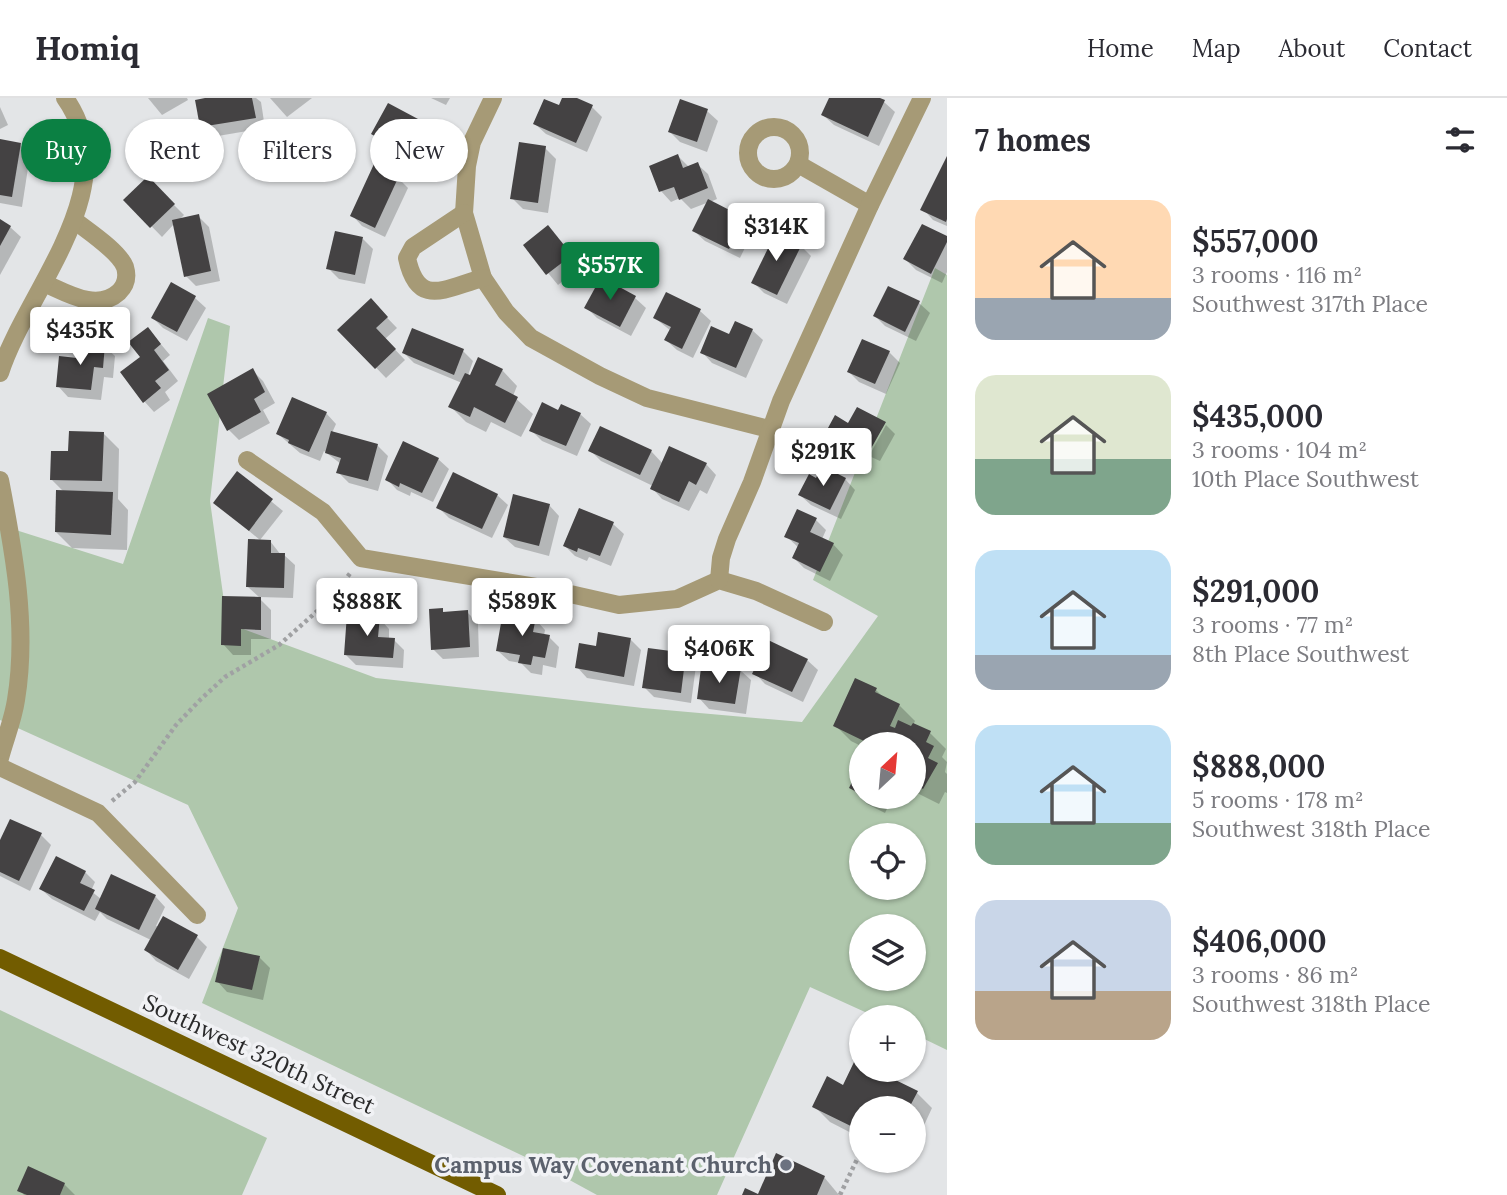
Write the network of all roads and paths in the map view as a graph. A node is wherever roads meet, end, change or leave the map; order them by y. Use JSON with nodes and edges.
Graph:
{"nodes":[{"id":1,"x":65,"y":98,"type":"edge"},
{"id":2,"x":493,"y":98,"type":"edge"},
{"id":3,"x":922,"y":98,"type":"edge"},
{"id":4,"x":798,"y":164,"type":"dead end"},
{"id":5,"x":870,"y":205,"type":"junction"},
{"id":6,"x":464,"y":213,"type":"junction"},
{"id":7,"x":74,"y":220,"type":"junction"},
{"id":8,"x":483,"y":278,"type":"junction"},
{"id":9,"x":44,"y":283,"type":"junction"},
{"id":10,"x":0,"y":373,"type":"edge"},
{"id":11,"x":769,"y":429,"type":"junction"},
{"id":12,"x":247,"y":460,"type":"dead end"},
{"id":13,"x":0,"y":480,"type":"edge"},
{"id":14,"x":361,"y":558,"type":"junction"},
{"id":15,"x":719,"y":580,"type":"junction"},
{"id":16,"x":824,"y":622,"type":"dead end"},
{"id":17,"x":0,"y":758,"type":"edge"},
{"id":18,"x":0,"y":767,"type":"edge"},
{"id":19,"x":98,"y":813,"type":"junction"},
{"id":20,"x":197,"y":915,"type":"dead end"},
{"id":21,"x":0,"y":958,"type":"edge"},
{"id":22,"x":850,"y":1173,"type":"edge"},
{"id":23,"x":497,"y":1195,"type":"edge"},
{"id":24,"x":840,"y":1195,"type":"edge"}],
"edges":[{"from":1,"to":7,"type":"street"},
{"from":2,"to":6,"type":"street"},
{"from":3,"to":5,"type":"street"},
{"from":4,"to":5,"type":"street"},
{"from":5,"to":11,"type":"street"},
{"from":6,"to":8,"type":"street"},
{"from":6,"to":8,"type":"street"},
{"from":7,"to":9,"type":"street"},
{"from":7,"to":9,"type":"street"},
{"from":8,"to":11,"type":"street"},
{"from":9,"to":10,"type":"street"},
{"from":11,"to":15,"type":"street"},
{"from":12,"to":14,"type":"street"},
{"from":13,"to":17,"type":"street"},
{"from":14,"to":15,"type":"street"},
{"from":14,"to":19,"type":"path"},
{"from":15,"to":16,"type":"street"},
{"from":18,"to":19,"type":"street"},
{"from":19,"to":20,"type":"street"},
{"from":21,"to":23,"type":"main road","name":"Southwest 320th Street"},
{"from":22,"to":24,"type":"path"}]}
